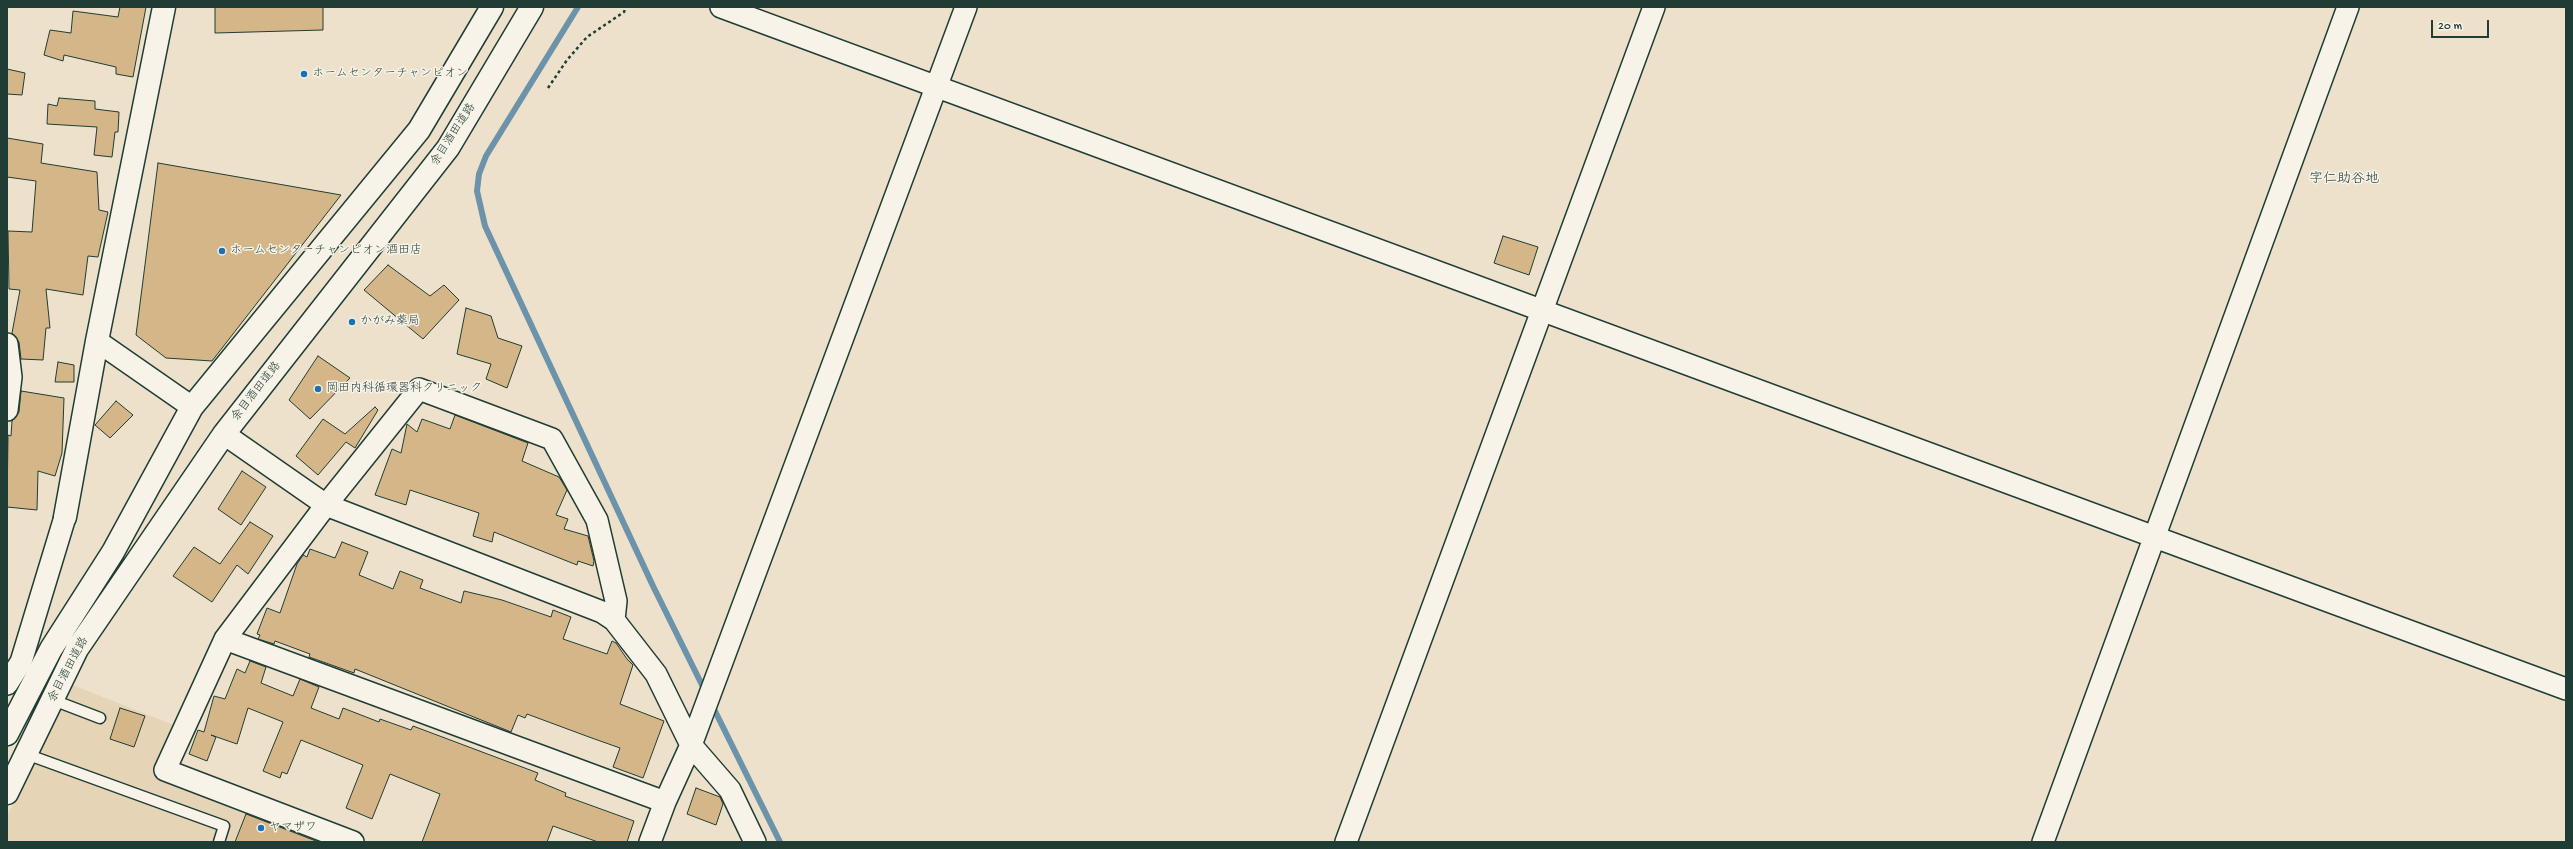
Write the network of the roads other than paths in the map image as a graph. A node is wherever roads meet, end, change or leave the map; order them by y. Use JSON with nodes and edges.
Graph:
{"nodes":[{"id":1,"x":164,"y":7,"type":"edge"},
{"id":2,"x":492,"y":7,"type":"edge"},
{"id":3,"x":532,"y":7,"type":"edge"},
{"id":4,"x":721,"y":7,"type":"edge"},
{"id":5,"x":966,"y":7,"type":"edge"},
{"id":6,"x":1654,"y":7,"type":"edge"},
{"id":7,"x":2348,"y":7,"type":"edge"},
{"id":8,"x":936,"y":86,"type":"junction"},
{"id":9,"x":1543,"y":310,"type":"junction"},
{"id":10,"x":96,"y":341,"type":"junction"},
{"id":11,"x":7,"y":344,"type":"edge"},
{"id":12,"x":192,"y":407,"type":"junction"},
{"id":13,"x":7,"y":410,"type":"edge"},
{"id":14,"x":224,"y":434,"type":"junction"},
{"id":15,"x":326,"y":505,"type":"junction"},
{"id":16,"x":66,"y":517,"type":"joint"},
{"id":17,"x":2156,"y":538,"type":"junction"},
{"id":18,"x":614,"y":620,"type":"junction"},
{"id":19,"x":225,"y":639,"type":"junction"},
{"id":20,"x":7,"y":684,"type":"edge"},
{"id":21,"x":2566,"y":689,"type":"edge"},
{"id":22,"x":53,"y":700,"type":"junction"},
{"id":23,"x":100,"y":718,"type":"dead end"},
{"id":24,"x":7,"y":734,"type":"edge"},
{"id":25,"x":691,"y":745,"type":"junction"},
{"id":26,"x":26,"y":754,"type":"junction"},
{"id":27,"x":7,"y":793,"type":"edge"},
{"id":28,"x":664,"y":802,"type":"junction"},
{"id":29,"x":219,"y":842,"type":"edge"},
{"id":30,"x":353,"y":842,"type":"edge"},
{"id":31,"x":650,"y":842,"type":"edge"},
{"id":32,"x":755,"y":842,"type":"edge"},
{"id":33,"x":1346,"y":842,"type":"edge"},
{"id":34,"x":2043,"y":842,"type":"edge"}],
"edges":[{"from":1,"to":10,"type":"main road"},
{"from":2,"to":12,"type":"main road","name":"余目酒田道路"},
{"from":3,"to":14,"type":"main road","name":"余目酒田道路"},
{"from":4,"to":8,"type":"street"},
{"from":5,"to":8,"type":"street"},
{"from":6,"to":9,"type":"street"},
{"from":7,"to":17,"type":"street"},
{"from":8,"to":9,"type":"street"},
{"from":8,"to":25,"type":"street"},
{"from":9,"to":17,"type":"street"},
{"from":9,"to":33,"type":"street"},
{"from":10,"to":12,"type":"street"},
{"from":10,"to":16,"type":"main road"},
{"from":11,"to":13,"type":"street"},
{"from":12,"to":24,"type":"main road","name":"余目酒田道路"},
{"from":14,"to":15,"type":"street"},
{"from":14,"to":22,"type":"main road","name":"余目酒田道路"},
{"from":15,"to":18,"type":"street"},
{"from":15,"to":18,"type":"street"},
{"from":15,"to":19,"type":"street"},
{"from":16,"to":20,"type":"street"},
{"from":17,"to":21,"type":"street"},
{"from":17,"to":34,"type":"street"},
{"from":18,"to":25,"type":"street"},
{"from":19,"to":28,"type":"street"},
{"from":19,"to":30,"type":"street"},
{"from":22,"to":23,"type":"lane"},
{"from":22,"to":26,"type":"main road","name":"余目酒田道路"},
{"from":25,"to":28,"type":"street"},
{"from":25,"to":32,"type":"street"},
{"from":26,"to":27,"type":"main road","name":"余目酒田道路"},
{"from":26,"to":29,"type":"lane"},
{"from":28,"to":31,"type":"street"}]}
